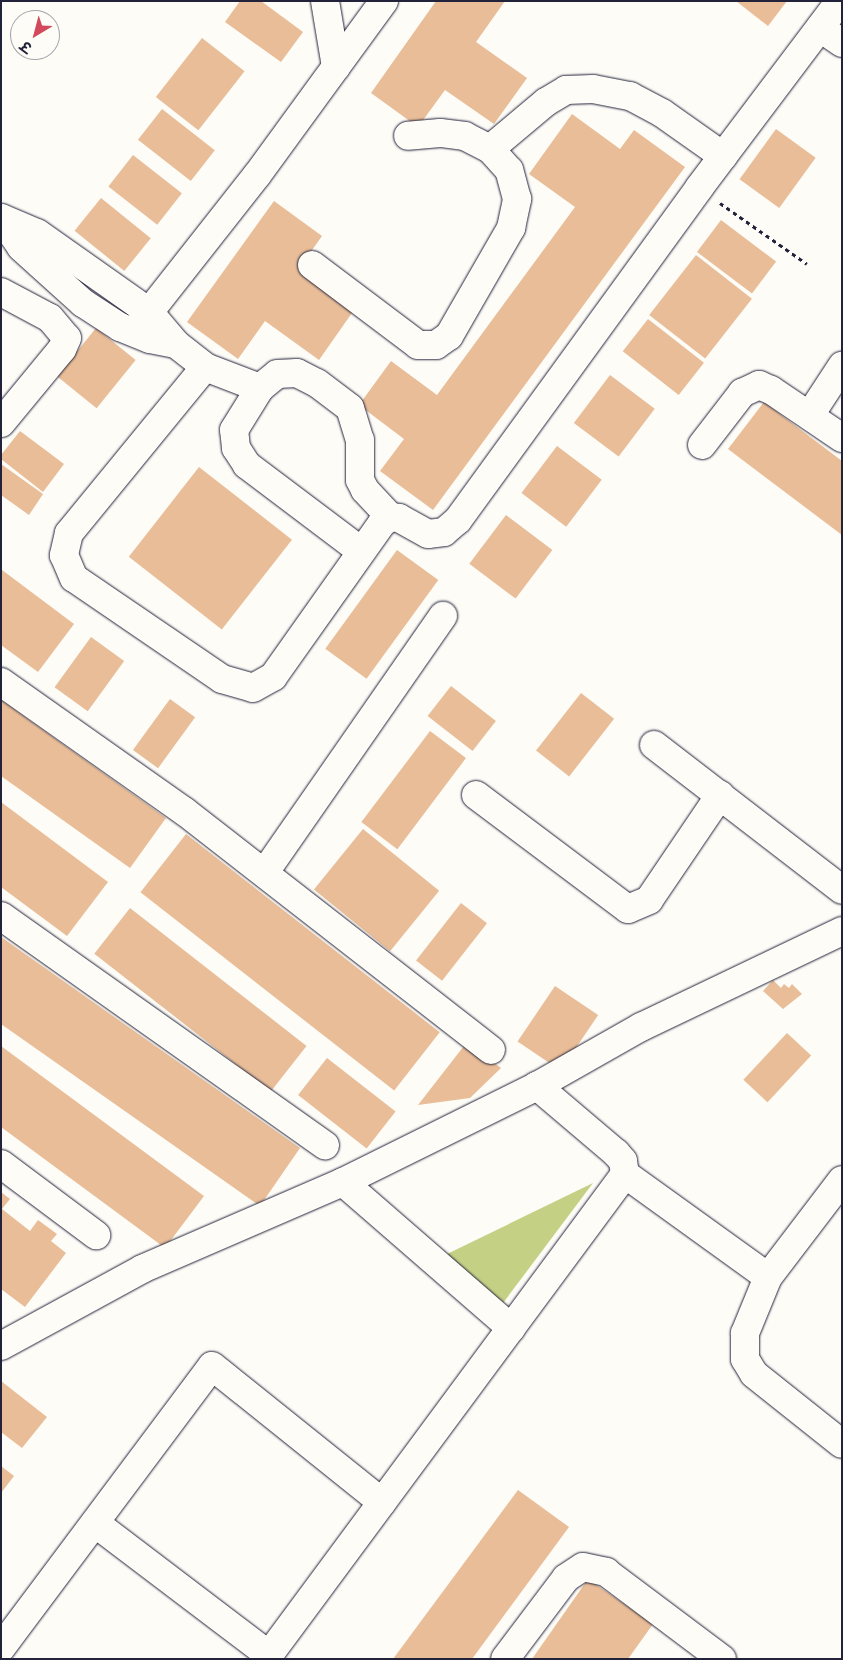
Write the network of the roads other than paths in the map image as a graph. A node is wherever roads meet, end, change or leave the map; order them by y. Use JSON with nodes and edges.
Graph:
{"nodes":[{"id":1,"x":325,"y":1,"type":"edge"},
{"id":2,"x":384,"y":1,"type":"edge"},
{"id":3,"x":840,"y":1,"type":"edge"},
{"id":4,"x":820,"y":28,"type":"junction"},
{"id":5,"x":842,"y":43,"type":"edge"},
{"id":6,"x":336,"y":67,"type":"junction"},
{"id":7,"x":408,"y":136,"type":"dead end"},
{"id":8,"x":490,"y":149,"type":"junction"},
{"id":9,"x":723,"y":156,"type":"junction"},
{"id":10,"x":1,"y":218,"type":"edge"},
{"id":11,"x":312,"y":265,"type":"dead end"},
{"id":12,"x":1,"y":292,"type":"edge"},
{"id":13,"x":142,"y":322,"type":"junction"},
{"id":14,"x":842,"y":366,"type":"edge"},
{"id":15,"x":205,"y":367,"type":"junction"},
{"id":16,"x":260,"y":388,"type":"junction"},
{"id":17,"x":810,"y":415,"type":"junction"},
{"id":18,"x":1,"y":423,"type":"edge"},
{"id":19,"x":842,"y":438,"type":"edge"},
{"id":20,"x":702,"y":445,"type":"dead end"},
{"id":21,"x":390,"y":517,"type":"junction"},
{"id":22,"x":361,"y":551,"type":"junction"},
{"id":23,"x":443,"y":616,"type":"dead end"},
{"id":24,"x":1,"y":682,"type":"edge"},
{"id":25,"x":654,"y":745,"type":"dead end"},
{"id":26,"x":476,"y":795,"type":"dead end"},
{"id":27,"x":720,"y":795,"type":"junction"},
{"id":28,"x":265,"y":872,"type":"junction"},
{"id":29,"x":842,"y":890,"type":"edge"},
{"id":30,"x":1,"y":916,"type":"edge"},
{"id":31,"x":842,"y":931,"type":"edge"},
{"id":32,"x":491,"y":1050,"type":"dead end"},
{"id":33,"x":537,"y":1086,"type":"junction"},
{"id":34,"x":325,"y":1145,"type":"dead end"},
{"id":35,"x":1,"y":1164,"type":"edge"},
{"id":36,"x":625,"y":1174,"type":"junction"},
{"id":37,"x":842,"y":1180,"type":"edge"},
{"id":38,"x":343,"y":1182,"type":"junction"},
{"id":39,"x":96,"y":1234,"type":"dead end"},
{"id":40,"x":768,"y":1277,"type":"junction"},
{"id":41,"x":511,"y":1328,"type":"junction"},
{"id":42,"x":1,"y":1346,"type":"edge"},
{"id":43,"x":842,"y":1444,"type":"edge"},
{"id":44,"x":382,"y":1502,"type":"junction"},
{"id":45,"x":95,"y":1523,"type":"junction"},
{"id":46,"x":1,"y":1648,"type":"edge"},
{"id":47,"x":267,"y":1657,"type":"edge"},
{"id":48,"x":505,"y":1659,"type":"edge"},
{"id":49,"x":722,"y":1659,"type":"edge"}],
"edges":[{"from":1,"to":6,"type":"street"},
{"from":2,"to":6,"type":"street"},
{"from":3,"to":4,"type":"street"},
{"from":4,"to":5,"type":"street"},
{"from":4,"to":9,"type":"street"},
{"from":6,"to":13,"type":"street"},
{"from":7,"to":8,"type":"street"},
{"from":8,"to":9,"type":"street"},
{"from":8,"to":11,"type":"street"},
{"from":9,"to":21,"type":"street"},
{"from":10,"to":13,"type":"street"},
{"from":12,"to":18,"type":"street"},
{"from":13,"to":15,"type":"street"},
{"from":14,"to":17,"type":"street"},
{"from":15,"to":16,"type":"street"},
{"from":15,"to":22,"type":"street"},
{"from":16,"to":21,"type":"street"},
{"from":16,"to":22,"type":"street"},
{"from":17,"to":19,"type":"street"},
{"from":17,"to":20,"type":"street"},
{"from":21,"to":22,"type":"street"},
{"from":23,"to":28,"type":"street"},
{"from":24,"to":28,"type":"street"},
{"from":25,"to":27,"type":"street"},
{"from":26,"to":27,"type":"street"},
{"from":27,"to":29,"type":"street"},
{"from":28,"to":32,"type":"street"},
{"from":30,"to":34,"type":"street"},
{"from":31,"to":33,"type":"street"},
{"from":33,"to":36,"type":"street"},
{"from":33,"to":38,"type":"street"},
{"from":35,"to":39,"type":"street"},
{"from":36,"to":40,"type":"street"},
{"from":36,"to":41,"type":"street"},
{"from":37,"to":40,"type":"street"},
{"from":38,"to":41,"type":"street"},
{"from":38,"to":42,"type":"street"},
{"from":40,"to":43,"type":"street"},
{"from":41,"to":44,"type":"street"},
{"from":44,"to":45,"type":"street"},
{"from":44,"to":47,"type":"street"},
{"from":45,"to":46,"type":"street"},
{"from":45,"to":47,"type":"street"},
{"from":48,"to":49,"type":"street"}]}
